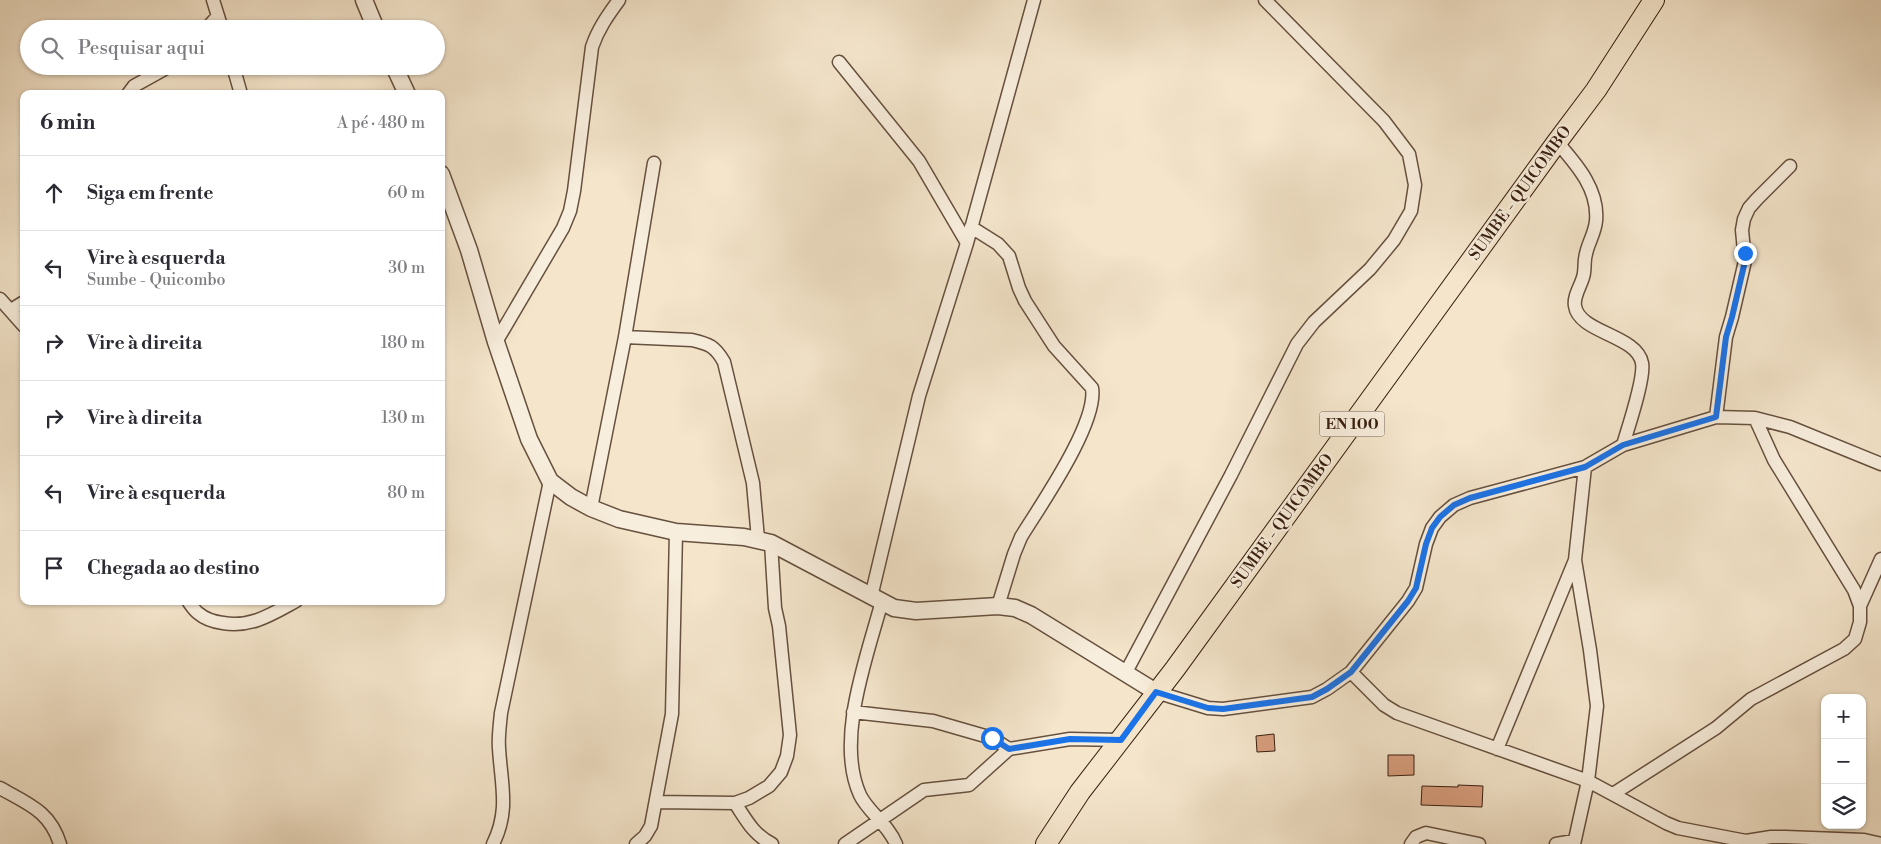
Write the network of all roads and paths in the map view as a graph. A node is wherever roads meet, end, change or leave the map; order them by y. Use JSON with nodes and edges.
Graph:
{"nodes":[{"id":1,"x":213,"y":0,"type":"edge"},
{"id":2,"x":364,"y":0,"type":"edge"},
{"id":3,"x":619,"y":0,"type":"edge"},
{"id":4,"x":1034,"y":0,"type":"edge"},
{"id":5,"x":1265,"y":0,"type":"edge"},
{"id":6,"x":1654,"y":0,"type":"edge"},
{"id":7,"x":218,"y":16,"type":"junction"},
{"id":8,"x":214,"y":20,"type":"edge"},
{"id":9,"x":219,"y":20,"type":"edge"},
{"id":10,"x":372,"y":20,"type":"edge"},
{"id":11,"x":839,"y":62,"type":"dead end"},
{"id":12,"x":154,"y":75,"type":"edge"},
{"id":13,"x":236,"y":75,"type":"edge"},
{"id":14,"x":398,"y":75,"type":"edge"},
{"id":15,"x":131,"y":90,"type":"edge"},
{"id":16,"x":240,"y":90,"type":"edge"},
{"id":17,"x":404,"y":90,"type":"edge"},
{"id":18,"x":1556,"y":142,"type":"junction"},
{"id":19,"x":654,"y":163,"type":"dead end"},
{"id":20,"x":1790,"y":166,"type":"dead end"},
{"id":21,"x":445,"y":185,"type":"edge"},
{"id":22,"x":971,"y":226,"type":"junction"},
{"id":23,"x":967,"y":243,"type":"junction"},
{"id":24,"x":0,"y":299,"type":"edge"},
{"id":25,"x":20,"y":304,"type":"edge"},
{"id":26,"x":11,"y":310,"type":"junction"},
{"id":27,"x":20,"y":321,"type":"edge"},
{"id":28,"x":625,"y":338,"type":"junction"},
{"id":29,"x":496,"y":342,"type":"junction"},
{"id":30,"x":1716,"y":417,"type":"junction"},
{"id":31,"x":1755,"y":418,"type":"junction"},
{"id":32,"x":1623,"y":445,"type":"junction"},
{"id":33,"x":1881,"y":464,"type":"edge"},
{"id":34,"x":1585,"y":467,"type":"junction"},
{"id":35,"x":550,"y":481,"type":"junction"},
{"id":36,"x":591,"y":508,"type":"junction"},
{"id":37,"x":676,"y":532,"type":"junction"},
{"id":38,"x":764,"y":541,"type":"junction"},
{"id":39,"x":1881,"y":559,"type":"edge"},
{"id":40,"x":1575,"y":560,"type":"junction"},
{"id":41,"x":877,"y":599,"type":"junction"},
{"id":42,"x":191,"y":605,"type":"edge"},
{"id":43,"x":289,"y":605,"type":"edge"},
{"id":44,"x":998,"y":606,"type":"junction"},
{"id":45,"x":1860,"y":606,"type":"junction"},
{"id":46,"x":1351,"y":672,"type":"junction"},
{"id":47,"x":1125,"y":674,"type":"junction"},
{"id":48,"x":1156,"y":692,"type":"junction"},
{"id":49,"x":853,"y":712,"type":"junction"},
{"id":50,"x":1121,"y":740,"type":"junction"},
{"id":51,"x":1009,"y":749,"type":"junction"},
{"id":52,"x":1496,"y":749,"type":"junction"},
{"id":53,"x":1588,"y":781,"type":"junction"},
{"id":54,"x":0,"y":788,"type":"edge"},
{"id":55,"x":1613,"y":794,"type":"junction"},
{"id":56,"x":656,"y":802,"type":"junction"},
{"id":57,"x":735,"y":803,"type":"junction"},
{"id":58,"x":880,"y":820,"type":"junction"},
{"id":59,"x":1574,"y":842,"type":"edge"},
{"id":60,"x":60,"y":844,"type":"edge"},
{"id":61,"x":493,"y":844,"type":"edge"},
{"id":62,"x":636,"y":844,"type":"edge"},
{"id":63,"x":772,"y":844,"type":"edge"},
{"id":64,"x":845,"y":844,"type":"edge"},
{"id":65,"x":896,"y":844,"type":"edge"},
{"id":66,"x":1046,"y":844,"type":"edge"},
{"id":67,"x":1411,"y":844,"type":"edge"},
{"id":68,"x":1479,"y":844,"type":"edge"},
{"id":69,"x":1556,"y":844,"type":"edge"},
{"id":70,"x":1881,"y":844,"type":"edge"}],
"edges":[{"from":1,"to":7,"type":"street"},
{"from":2,"to":10,"type":"street"},
{"from":3,"to":29,"type":"street"},
{"from":4,"to":22,"type":"street"},
{"from":5,"to":47,"type":"street"},
{"from":6,"to":18,"type":"main road","name":"SUMBE - QUICOMBO","number":"EN 100"},
{"from":7,"to":8,"type":"street"},
{"from":7,"to":9,"type":"street"},
{"from":11,"to":23,"type":"street"},
{"from":12,"to":15,"type":"street"},
{"from":13,"to":16,"type":"street"},
{"from":14,"to":17,"type":"street"},
{"from":18,"to":32,"type":"street"},
{"from":18,"to":48,"type":"main road","name":"SUMBE - QUICOMBO","number":"EN 100"},
{"from":19,"to":28,"type":"street"},
{"from":20,"to":30,"type":"street"},
{"from":21,"to":29,"type":"street"},
{"from":22,"to":23,"type":"street"},
{"from":22,"to":44,"type":"street"},
{"from":23,"to":41,"type":"street"},
{"from":24,"to":26,"type":"street"},
{"from":25,"to":26,"type":"street"},
{"from":26,"to":27,"type":"street"},
{"from":28,"to":36,"type":"street"},
{"from":28,"to":38,"type":"street"},
{"from":29,"to":35,"type":"street"},
{"from":30,"to":31,"type":"street"},
{"from":30,"to":32,"type":"street"},
{"from":31,"to":33,"type":"street"},
{"from":31,"to":45,"type":"street"},
{"from":32,"to":34,"type":"street"},
{"from":34,"to":40,"type":"street"},
{"from":34,"to":46,"type":"street"},
{"from":35,"to":36,"type":"street"},
{"from":35,"to":61,"type":"street"},
{"from":36,"to":37,"type":"street"},
{"from":37,"to":38,"type":"street"},
{"from":37,"to":56,"type":"street"},
{"from":38,"to":41,"type":"street"},
{"from":38,"to":57,"type":"street"},
{"from":39,"to":45,"type":"street"},
{"from":40,"to":52,"type":"street"},
{"from":40,"to":53,"type":"street"},
{"from":41,"to":44,"type":"street"},
{"from":41,"to":49,"type":"street"},
{"from":42,"to":43,"type":"street"},
{"from":44,"to":47,"type":"street"},
{"from":45,"to":55,"type":"street"},
{"from":46,"to":48,"type":"street"},
{"from":46,"to":52,"type":"street"},
{"from":47,"to":48,"type":"street"},
{"from":48,"to":50,"type":"main road","name":"SUMBE - QUICOMBO","number":"EN 100"},
{"from":49,"to":51,"type":"street"},
{"from":49,"to":58,"type":"street"},
{"from":50,"to":51,"type":"street"},
{"from":50,"to":66,"type":"main road","name":"SUMBE - QUICOMBO","number":"EN 100"},
{"from":51,"to":58,"type":"street"},
{"from":52,"to":53,"type":"street"},
{"from":53,"to":55,"type":"street"},
{"from":53,"to":59,"type":"street"},
{"from":54,"to":60,"type":"street"},
{"from":55,"to":70,"type":"street"},
{"from":56,"to":57,"type":"street"},
{"from":56,"to":62,"type":"street"},
{"from":57,"to":63,"type":"street"},
{"from":58,"to":64,"type":"street"},
{"from":58,"to":65,"type":"street"},
{"from":59,"to":69,"type":"street"},
{"from":67,"to":68,"type":"street"}]}
